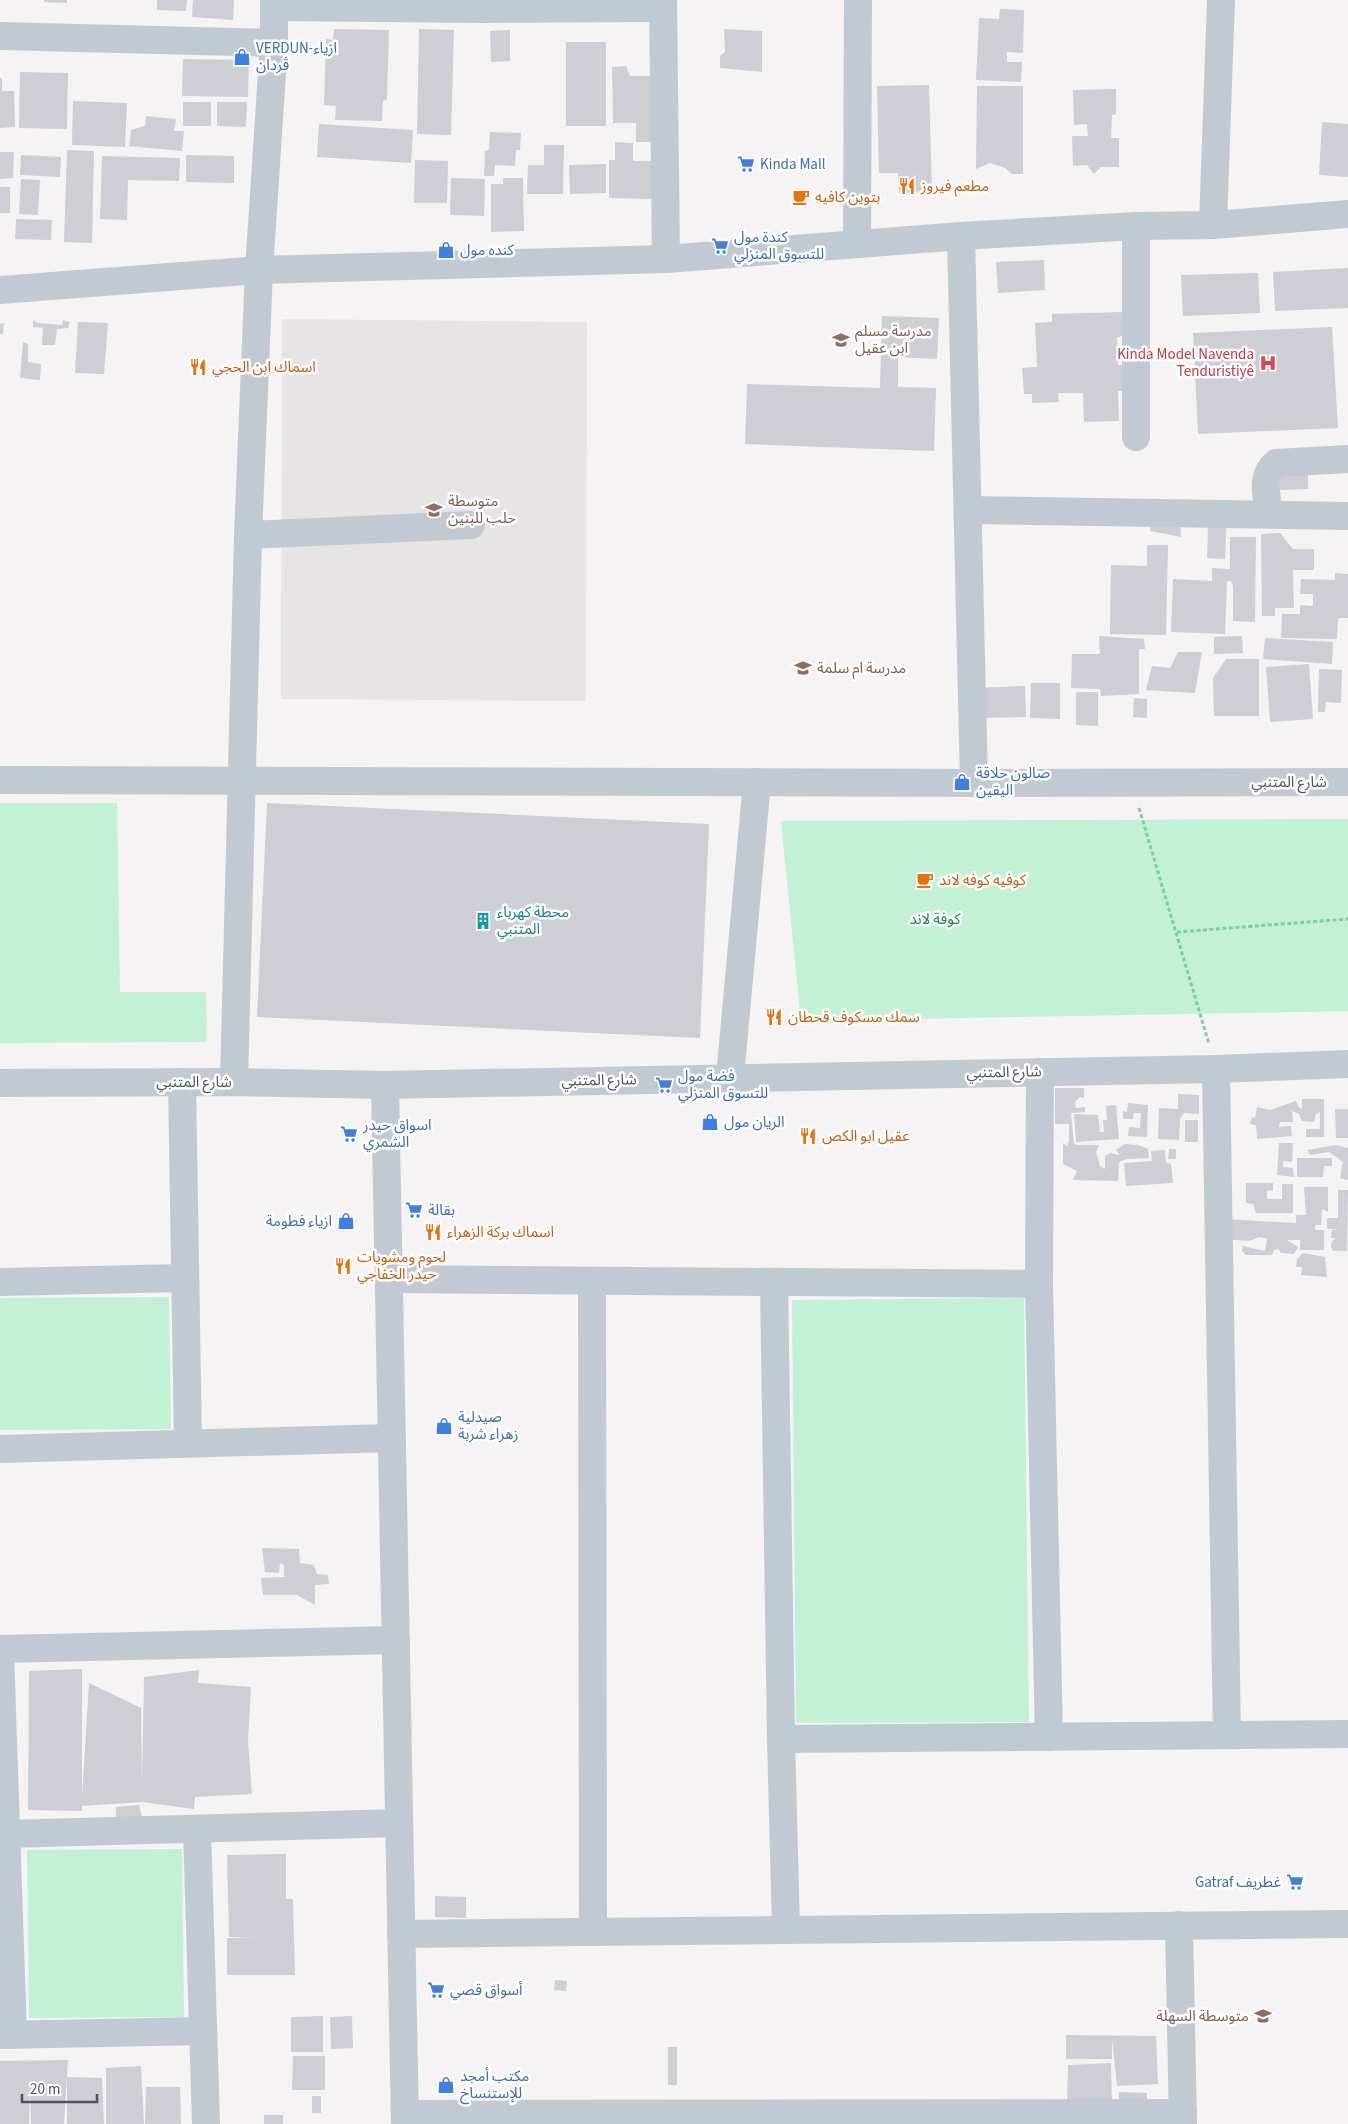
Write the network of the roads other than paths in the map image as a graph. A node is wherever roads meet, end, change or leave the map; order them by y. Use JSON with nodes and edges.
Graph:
{"nodes":[{"id":1,"x":858,"y":0,"type":"edge"},
{"id":2,"x":1221,"y":0,"type":"edge"},
{"id":3,"x":274,"y":4,"type":"edge"},
{"id":4,"x":663,"y":4,"type":"edge"},
{"id":5,"x":482,"y":5,"type":"edge"},
{"id":6,"x":0,"y":36,"type":"edge"},
{"id":7,"x":274,"y":43,"type":"junction"},
{"id":8,"x":1348,"y":214,"type":"edge"},
{"id":9,"x":1213,"y":225,"type":"junction"},
{"id":10,"x":1136,"y":226,"type":"junction"},
{"id":11,"x":961,"y":236,"type":"junction"},
{"id":12,"x":857,"y":244,"type":"junction"},
{"id":13,"x":666,"y":259,"type":"junction"},
{"id":14,"x":259,"y":270,"type":"junction"},
{"id":15,"x":0,"y":290,"type":"edge"},
{"id":16,"x":1136,"y":437,"type":"dead end"},
{"id":17,"x":1348,"y":459,"type":"edge"},
{"id":18,"x":968,"y":510,"type":"junction"},
{"id":19,"x":1269,"y":514,"type":"junction"},
{"id":20,"x":1348,"y":516,"type":"edge"},
{"id":21,"x":471,"y":525,"type":"dead end"},
{"id":22,"x":248,"y":535,"type":"junction"},
{"id":23,"x":0,"y":780,"type":"edge"},
{"id":24,"x":241,"y":780,"type":"junction"},
{"id":25,"x":757,"y":782,"type":"junction"},
{"id":26,"x":1348,"y":782,"type":"edge"},
{"id":27,"x":974,"y":783,"type":"junction"},
{"id":28,"x":1348,"y":1064,"type":"edge"},
{"id":29,"x":1216,"y":1069,"type":"junction"},
{"id":30,"x":1040,"y":1072,"type":"junction"},
{"id":31,"x":730,"y":1077,"type":"junction"},
{"id":32,"x":182,"y":1082,"type":"junction"},
{"id":33,"x":234,"y":1082,"type":"junction"},
{"id":34,"x":0,"y":1083,"type":"edge"},
{"id":35,"x":385,"y":1084,"type":"junction"},
{"id":36,"x":185,"y":1278,"type":"junction"},
{"id":37,"x":389,"y":1279,"type":"junction"},
{"id":38,"x":592,"y":1280,"type":"junction"},
{"id":39,"x":0,"y":1282,"type":"edge"},
{"id":40,"x":774,"y":1282,"type":"junction"},
{"id":41,"x":1039,"y":1284,"type":"junction"},
{"id":42,"x":392,"y":1438,"type":"junction"},
{"id":43,"x":188,"y":1443,"type":"junction"},
{"id":44,"x":0,"y":1449,"type":"edge"},
{"id":45,"x":396,"y":1640,"type":"junction"},
{"id":46,"x":0,"y":1651,"type":"edge"},
{"id":47,"x":1348,"y":1734,"type":"edge"},
{"id":48,"x":1227,"y":1736,"type":"junction"},
{"id":49,"x":1048,"y":1737,"type":"junction"},
{"id":50,"x":780,"y":1739,"type":"junction"},
{"id":51,"x":399,"y":1823,"type":"junction"},
{"id":52,"x":197,"y":1829,"type":"junction"},
{"id":53,"x":8,"y":1834,"type":"junction"},
{"id":54,"x":1348,"y":1924,"type":"edge"},
{"id":55,"x":1179,"y":1925,"type":"junction"},
{"id":56,"x":786,"y":1930,"type":"junction"},
{"id":57,"x":594,"y":1932,"type":"junction"},
{"id":58,"x":401,"y":1934,"type":"junction"},
{"id":59,"x":203,"y":2030,"type":"junction"},
{"id":60,"x":6,"y":2035,"type":"edge"},
{"id":61,"x":405,"y":2119,"type":"edge"},
{"id":62,"x":606,"y":2119,"type":"edge"},
{"id":63,"x":791,"y":2119,"type":"edge"},
{"id":64,"x":988,"y":2119,"type":"edge"},
{"id":65,"x":1183,"y":2119,"type":"edge"},
{"id":66,"x":206,"y":2124,"type":"edge"}],
"edges":[{"from":1,"to":12,"type":"street"},
{"from":2,"to":9,"type":"street"},
{"from":3,"to":5,"type":"street"},
{"from":3,"to":7,"type":"street"},
{"from":4,"to":5,"type":"street"},
{"from":4,"to":13,"type":"street"},
{"from":6,"to":7,"type":"street"},
{"from":7,"to":14,"type":"street"},
{"from":8,"to":9,"type":"street"},
{"from":9,"to":10,"type":"street"},
{"from":10,"to":11,"type":"street"},
{"from":10,"to":16,"type":"street"},
{"from":11,"to":12,"type":"street"},
{"from":11,"to":18,"type":"street"},
{"from":12,"to":13,"type":"street"},
{"from":13,"to":14,"type":"street"},
{"from":14,"to":15,"type":"street"},
{"from":14,"to":22,"type":"street"},
{"from":17,"to":19,"type":"street"},
{"from":18,"to":19,"type":"street"},
{"from":18,"to":27,"type":"street"},
{"from":19,"to":20,"type":"street"},
{"from":21,"to":22,"type":"street"},
{"from":22,"to":24,"type":"street"},
{"from":23,"to":24,"type":"street","name":"شارع المتنبي"},
{"from":24,"to":25,"type":"street","name":"شارع المتنبي"},
{"from":24,"to":33,"type":"street"},
{"from":25,"to":27,"type":"street","name":"شارع المتنبي"},
{"from":25,"to":31,"type":"street"},
{"from":26,"to":27,"type":"street","name":"شارع المتنبي"},
{"from":28,"to":29,"type":"street","name":"شارع المتنبي"},
{"from":29,"to":30,"type":"street","name":"شارع المتنبي"},
{"from":29,"to":48,"type":"street"},
{"from":30,"to":31,"type":"street","name":"شارع المتنبي"},
{"from":30,"to":41,"type":"street"},
{"from":31,"to":35,"type":"street","name":"شارع المتنبي"},
{"from":32,"to":33,"type":"street","name":"شارع المتنبي"},
{"from":32,"to":34,"type":"street","name":"شارع المتنبي"},
{"from":32,"to":36,"type":"street"},
{"from":33,"to":35,"type":"street","name":"شارع المتنبي"},
{"from":35,"to":37,"type":"street"},
{"from":36,"to":39,"type":"street"},
{"from":36,"to":43,"type":"street"},
{"from":37,"to":38,"type":"street"},
{"from":37,"to":42,"type":"street"},
{"from":38,"to":40,"type":"street"},
{"from":38,"to":57,"type":"street"},
{"from":40,"to":41,"type":"street"},
{"from":40,"to":50,"type":"street"},
{"from":41,"to":49,"type":"street"},
{"from":42,"to":43,"type":"street"},
{"from":42,"to":45,"type":"street"},
{"from":43,"to":44,"type":"street"},
{"from":45,"to":46,"type":"street"},
{"from":45,"to":51,"type":"street"},
{"from":46,"to":53,"type":"street"},
{"from":47,"to":48,"type":"street"},
{"from":48,"to":49,"type":"street"},
{"from":49,"to":50,"type":"street"},
{"from":50,"to":56,"type":"street"},
{"from":51,"to":52,"type":"street"},
{"from":51,"to":58,"type":"street"},
{"from":52,"to":53,"type":"street"},
{"from":52,"to":59,"type":"street"},
{"from":53,"to":60,"type":"street"},
{"from":54,"to":55,"type":"street"},
{"from":55,"to":56,"type":"street"},
{"from":55,"to":65,"type":"street"},
{"from":56,"to":57,"type":"street"},
{"from":57,"to":58,"type":"street"},
{"from":58,"to":61,"type":"street"},
{"from":59,"to":60,"type":"street"},
{"from":59,"to":66,"type":"street"},
{"from":61,"to":62,"type":"street"},
{"from":62,"to":63,"type":"street"},
{"from":63,"to":64,"type":"street"},
{"from":64,"to":65,"type":"street"}]}
